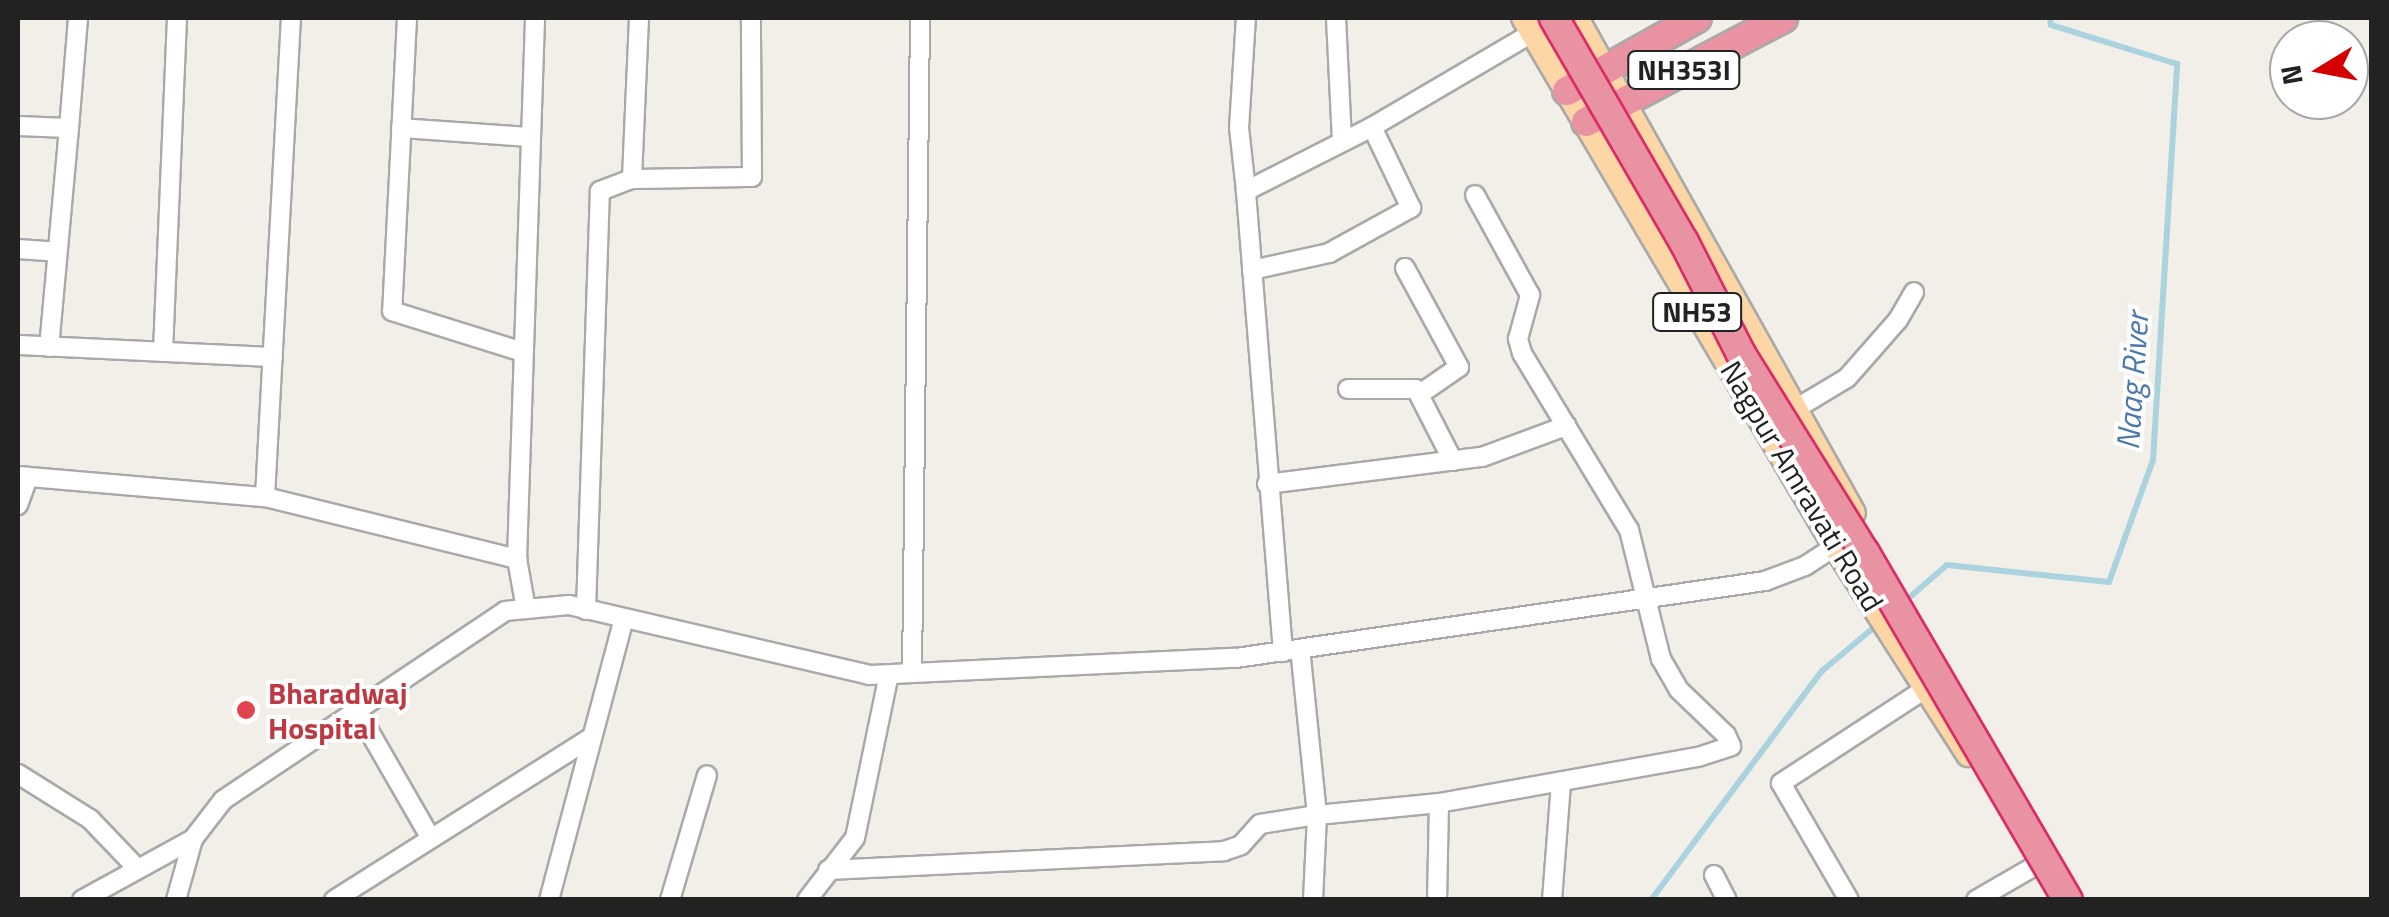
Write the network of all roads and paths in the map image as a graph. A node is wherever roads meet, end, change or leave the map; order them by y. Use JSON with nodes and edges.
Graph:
{"nodes":[{"id":1,"x":78,"y":18,"type":"edge"},
{"id":2,"x":178,"y":18,"type":"edge"},
{"id":3,"x":291,"y":18,"type":"edge"},
{"id":4,"x":406,"y":18,"type":"edge"},
{"id":5,"x":535,"y":18,"type":"edge"},
{"id":6,"x":639,"y":18,"type":"edge"},
{"id":7,"x":751,"y":18,"type":"edge"},
{"id":8,"x":920,"y":18,"type":"edge"},
{"id":9,"x":1246,"y":18,"type":"edge"},
{"id":10,"x":1336,"y":18,"type":"edge"},
{"id":11,"x":1577,"y":18,"type":"edge"},
{"id":12,"x":1698,"y":18,"type":"edge"},
{"id":13,"x":1783,"y":18,"type":"edge"},
{"id":14,"x":1536,"y":23,"type":"edge"},
{"id":15,"x":1604,"y":67,"type":"junction"},
{"id":16,"x":1567,"y":91,"type":"junction"},
{"id":17,"x":1624,"y":102,"type":"junction"},
{"id":18,"x":1586,"y":122,"type":"junction"},
{"id":19,"x":18,"y":126,"type":"edge"},
{"id":20,"x":1372,"y":127,"type":"junction"},
{"id":21,"x":69,"y":128,"type":"junction"},
{"id":22,"x":401,"y":128,"type":"junction"},
{"id":23,"x":530,"y":136,"type":"junction"},
{"id":24,"x":1342,"y":141,"type":"junction"},
{"id":25,"x":632,"y":178,"type":"junction"},
{"id":26,"x":1246,"y":191,"type":"junction"},
{"id":27,"x":1475,"y":195,"type":"dead end"},
{"id":28,"x":18,"y":249,"type":"edge"},
{"id":29,"x":57,"y":252,"type":"junction"},
{"id":30,"x":1405,"y":268,"type":"dead end"},
{"id":31,"x":1252,"y":270,"type":"junction"},
{"id":32,"x":1914,"y":292,"type":"dead end"},
{"id":33,"x":18,"y":345,"type":"edge"},
{"id":34,"x":48,"y":347,"type":"junction"},
{"id":35,"x":163,"y":352,"type":"junction"},
{"id":36,"x":523,"y":352,"type":"junction"},
{"id":37,"x":273,"y":357,"type":"junction"},
{"id":38,"x":1348,"y":389,"type":"dead end"},
{"id":39,"x":1420,"y":394,"type":"junction"},
{"id":40,"x":1797,"y":408,"type":"junction"},
{"id":41,"x":1566,"y":426,"type":"junction"},
{"id":42,"x":1454,"y":461,"type":"junction"},
{"id":43,"x":23,"y":477,"type":"edge"},
{"id":44,"x":1266,"y":484,"type":"junction"},
{"id":45,"x":265,"y":497,"type":"junction"},
{"id":46,"x":18,"y":505,"type":"edge"},
{"id":47,"x":1861,"y":526,"type":"junction"},
{"id":48,"x":1835,"y":548,"type":"junction"},
{"id":49,"x":517,"y":559,"type":"junction"},
{"id":50,"x":1644,"y":601,"type":"junction"},
{"id":51,"x":526,"y":609,"type":"junction"},
{"id":52,"x":586,"y":610,"type":"junction"},
{"id":53,"x":624,"y":618,"type":"junction"},
{"id":54,"x":1292,"y":651,"type":"junction"},
{"id":55,"x":912,"y":673,"type":"junction"},
{"id":56,"x":888,"y":674,"type":"junction"},
{"id":57,"x":1927,"y":688,"type":"junction"},
{"id":58,"x":357,"y":710,"type":"junction"},
{"id":59,"x":592,"y":737,"type":"junction"},
{"id":60,"x":18,"y":774,"type":"edge"},
{"id":61,"x":707,"y":775,"type":"dead end"},
{"id":62,"x":1560,"y":782,"type":"junction"},
{"id":63,"x":1439,"y":802,"type":"junction"},
{"id":64,"x":1317,"y":814,"type":"junction"},
{"id":65,"x":430,"y":837,"type":"junction"},
{"id":66,"x":193,"y":838,"type":"junction"},
{"id":67,"x":135,"y":866,"type":"junction"},
{"id":68,"x":2035,"y":866,"type":"junction"},
{"id":69,"x":828,"y":870,"type":"junction"},
{"id":70,"x":1714,"y":875,"type":"dead end"},
{"id":71,"x":82,"y":900,"type":"edge"},
{"id":72,"x":176,"y":900,"type":"edge"},
{"id":73,"x":334,"y":900,"type":"edge"},
{"id":74,"x":548,"y":900,"type":"edge"},
{"id":75,"x":670,"y":900,"type":"edge"},
{"id":76,"x":807,"y":900,"type":"edge"},
{"id":77,"x":1313,"y":900,"type":"edge"},
{"id":78,"x":1437,"y":900,"type":"edge"},
{"id":79,"x":1552,"y":900,"type":"edge"},
{"id":80,"x":1728,"y":900,"type":"edge"},
{"id":81,"x":1849,"y":900,"type":"edge"},
{"id":82,"x":1976,"y":900,"type":"edge"},
{"id":83,"x":2054,"y":900,"type":"edge"},
{"id":84,"x":2068,"y":900,"type":"edge"},
{"id":85,"x":2082,"y":900,"type":"edge"}],
"edges":[{"from":1,"to":21,"type":"street"},
{"from":2,"to":35,"type":"street"},
{"from":3,"to":37,"type":"street"},
{"from":4,"to":22,"type":"street"},
{"from":5,"to":23,"type":"street"},
{"from":6,"to":25,"type":"street"},
{"from":7,"to":25,"type":"street"},
{"from":8,"to":55,"type":"street"},
{"from":9,"to":26,"type":"street"},
{"from":10,"to":24,"type":"street"},
{"from":11,"to":15,"type":"main road","name":"Nagpur Amravati Road","number":"NH53"},
{"from":12,"to":15,"type":"highway","number":"NH353I"},
{"from":13,"to":17,"type":"highway","number":"NH353I"},
{"from":14,"to":16,"type":"main road","name":"Nagpur Amravati Road","number":"NH53"},
{"from":14,"to":20,"type":"street"},
{"from":14,"to":84,"type":"highway","bridge":true},
{"from":15,"to":16,"type":"highway","number":"NH353I"},
{"from":15,"to":17,"type":"main road","name":"Nagpur Amravati Road","number":"NH53"},
{"from":16,"to":18,"type":"main road","name":"Nagpur Amravati Road","number":"NH53"},
{"from":17,"to":18,"type":"highway","number":"NH353I"},
{"from":17,"to":40,"type":"main road","name":"Nagpur Amravati Road","number":"NH53"},
{"from":18,"to":48,"type":"main road","name":"Nagpur Amravati Road","number":"NH53"},
{"from":19,"to":21,"type":"street"},
{"from":20,"to":24,"type":"street"},
{"from":20,"to":31,"type":"street"},
{"from":21,"to":29,"type":"street"},
{"from":22,"to":23,"type":"street"},
{"from":22,"to":36,"type":"street"},
{"from":23,"to":36,"type":"street"},
{"from":24,"to":26,"type":"street"},
{"from":25,"to":52,"type":"street"},
{"from":26,"to":31,"type":"street"},
{"from":27,"to":41,"type":"street"},
{"from":28,"to":29,"type":"street"},
{"from":29,"to":34,"type":"street"},
{"from":30,"to":39,"type":"street"},
{"from":31,"to":44,"type":"street"},
{"from":32,"to":40,"type":"street"},
{"from":33,"to":34,"type":"street"},
{"from":34,"to":35,"type":"street"},
{"from":35,"to":37,"type":"street"},
{"from":36,"to":49,"type":"street"},
{"from":37,"to":45,"type":"street"},
{"from":38,"to":39,"type":"street"},
{"from":39,"to":42,"type":"street"},
{"from":40,"to":47,"type":"main road","name":"Nagpur Amravati Road","number":"NH53"},
{"from":41,"to":42,"type":"street"},
{"from":41,"to":50,"type":"street"},
{"from":42,"to":44,"type":"street"},
{"from":43,"to":45,"type":"street"},
{"from":43,"to":46,"type":"street"},
{"from":44,"to":54,"type":"street"},
{"from":45,"to":49,"type":"street"},
{"from":47,"to":48,"type":"street"},
{"from":47,"to":85,"type":"main road","name":"Nagpur Amravati Road","number":"NH53"},
{"from":48,"to":50,"type":"street"},
{"from":48,"to":57,"type":"main road","name":"Nagpur Amravati Road","number":"NH53"},
{"from":49,"to":51,"type":"street"},
{"from":50,"to":54,"type":"street"},
{"from":50,"to":62,"type":"street"},
{"from":51,"to":52,"type":"street"},
{"from":51,"to":58,"type":"street"},
{"from":52,"to":53,"type":"street"},
{"from":53,"to":56,"type":"street"},
{"from":53,"to":59,"type":"street"},
{"from":54,"to":55,"type":"street"},
{"from":54,"to":64,"type":"street"},
{"from":55,"to":56,"type":"street"},
{"from":56,"to":69,"type":"street"},
{"from":57,"to":68,"type":"main road","name":"Nagpur Amravati Road","number":"NH53"},
{"from":57,"to":81,"type":"street"},
{"from":58,"to":65,"type":"street"},
{"from":58,"to":66,"type":"street"},
{"from":59,"to":65,"type":"street"},
{"from":59,"to":74,"type":"street"},
{"from":60,"to":67,"type":"street"},
{"from":61,"to":75,"type":"street"},
{"from":62,"to":63,"type":"street"},
{"from":62,"to":79,"type":"street"},
{"from":63,"to":64,"type":"street"},
{"from":63,"to":78,"type":"street"},
{"from":64,"to":69,"type":"street"},
{"from":64,"to":77,"type":"street"},
{"from":65,"to":73,"type":"street"},
{"from":66,"to":67,"type":"street"},
{"from":66,"to":72,"type":"street"},
{"from":67,"to":71,"type":"street"},
{"from":68,"to":82,"type":"street"},
{"from":68,"to":83,"type":"main road","name":"Nagpur Amravati Road","number":"NH53"},
{"from":69,"to":76,"type":"street"},
{"from":70,"to":80,"type":"street"}]}
